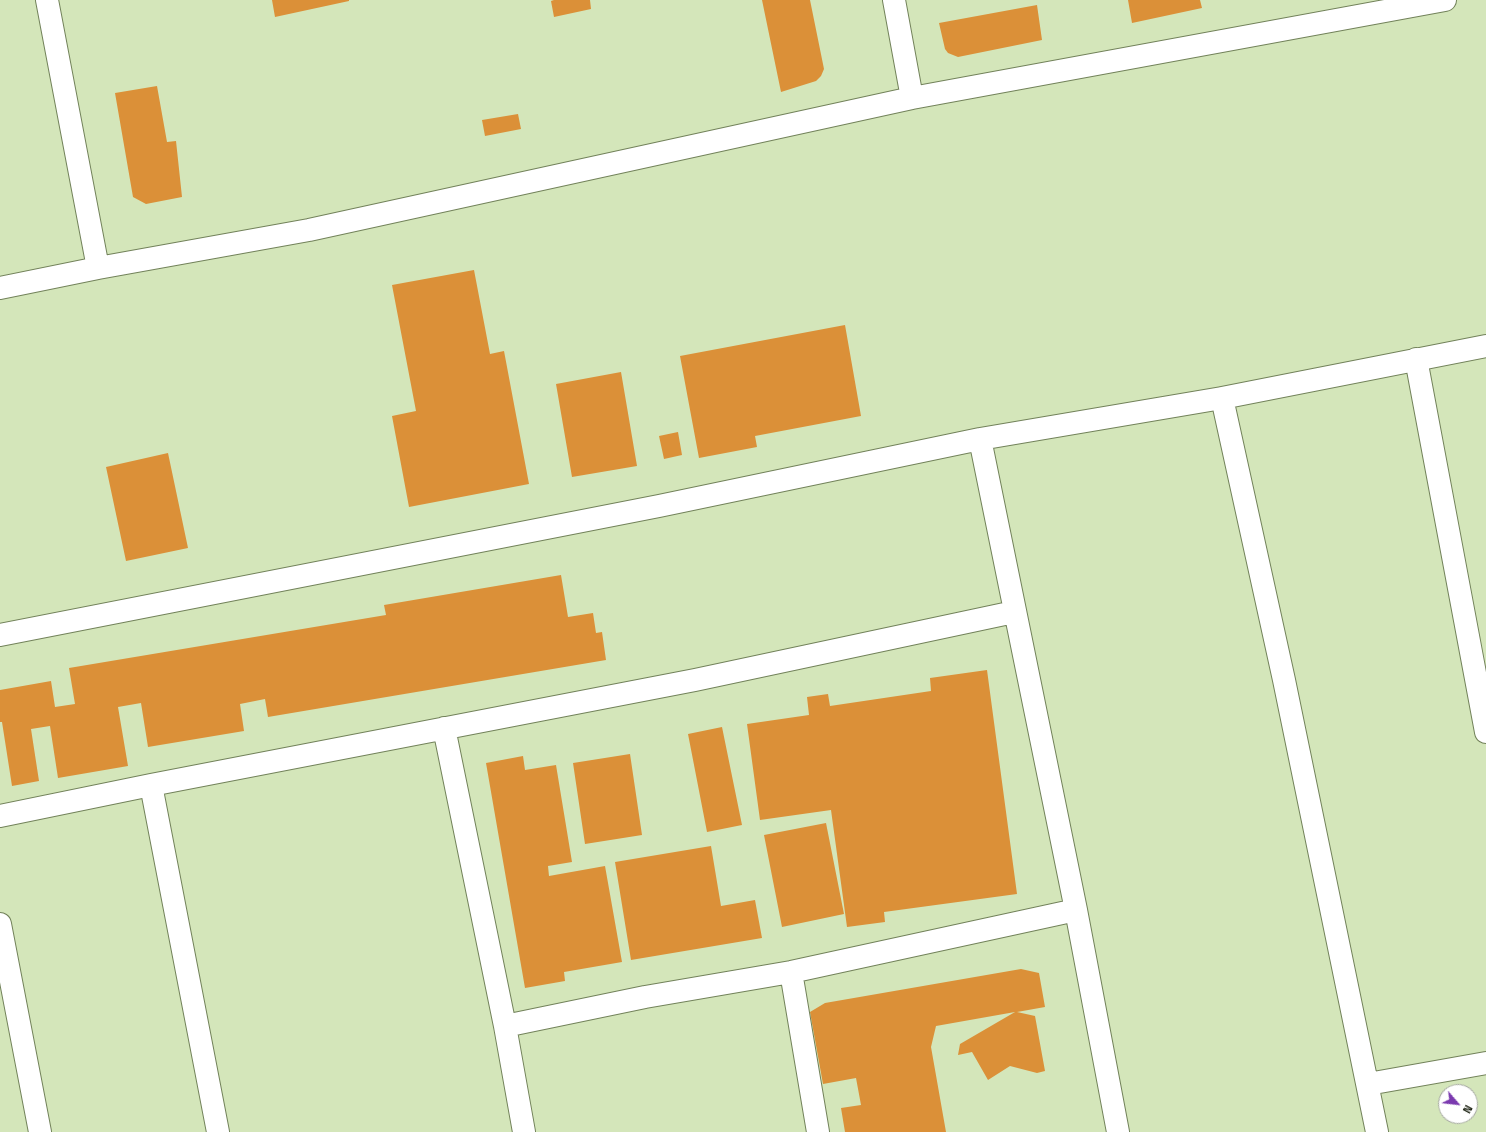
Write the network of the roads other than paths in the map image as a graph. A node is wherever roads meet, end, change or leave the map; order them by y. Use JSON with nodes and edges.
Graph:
{"nodes":[{"id":1,"x":47,"y":0,"type":"edge"},
{"id":2,"x":894,"y":0,"type":"edge"},
{"id":3,"x":1446,"y":0,"type":"edge"},
{"id":4,"x":912,"y":98,"type":"junction"},
{"id":5,"x":98,"y":268,"type":"junction"},
{"id":6,"x":0,"y":288,"type":"edge"},
{"id":7,"x":1486,"y":346,"type":"edge"},
{"id":8,"x":1416,"y":359,"type":"junction"},
{"id":9,"x":1222,"y":398,"type":"junction"},
{"id":10,"x":980,"y":439,"type":"junction"},
{"id":11,"x":1014,"y":612,"type":"junction"},
{"id":12,"x":0,"y":635,"type":"edge"},
{"id":13,"x":444,"y":728,"type":"junction"},
{"id":14,"x":1486,"y":732,"type":"edge"},
{"id":15,"x":151,"y":785,"type":"junction"},
{"id":16,"x":0,"y":816,"type":"edge"},
{"id":17,"x":1076,"y":910,"type":"junction"},
{"id":18,"x":0,"y":924,"type":"edge"},
{"id":19,"x":791,"y":972,"type":"junction"},
{"id":20,"x":505,"y":1026,"type":"junction"},
{"id":21,"x":1486,"y":1063,"type":"edge"},
{"id":22,"x":1368,"y":1084,"type":"junction"},
{"id":23,"x":40,"y":1132,"type":"edge"},
{"id":24,"x":218,"y":1132,"type":"edge"},
{"id":25,"x":524,"y":1132,"type":"edge"},
{"id":26,"x":818,"y":1132,"type":"edge"},
{"id":27,"x":1118,"y":1132,"type":"edge"},
{"id":28,"x":1377,"y":1132,"type":"edge"}],
"edges":[{"from":1,"to":5,"type":"street"},
{"from":2,"to":4,"type":"street"},
{"from":3,"to":4,"type":"street"},
{"from":4,"to":5,"type":"street"},
{"from":5,"to":6,"type":"street"},
{"from":7,"to":8,"type":"street"},
{"from":8,"to":9,"type":"street"},
{"from":8,"to":14,"type":"street"},
{"from":9,"to":10,"type":"street"},
{"from":9,"to":22,"type":"street"},
{"from":10,"to":11,"type":"street"},
{"from":10,"to":12,"type":"street"},
{"from":11,"to":13,"type":"street"},
{"from":11,"to":17,"type":"street"},
{"from":13,"to":15,"type":"street"},
{"from":13,"to":20,"type":"street"},
{"from":15,"to":16,"type":"street"},
{"from":15,"to":24,"type":"street"},
{"from":17,"to":19,"type":"street"},
{"from":17,"to":27,"type":"street"},
{"from":18,"to":23,"type":"street"},
{"from":19,"to":20,"type":"street"},
{"from":19,"to":26,"type":"street"},
{"from":20,"to":25,"type":"street"},
{"from":21,"to":22,"type":"street"},
{"from":22,"to":28,"type":"street"}]}
